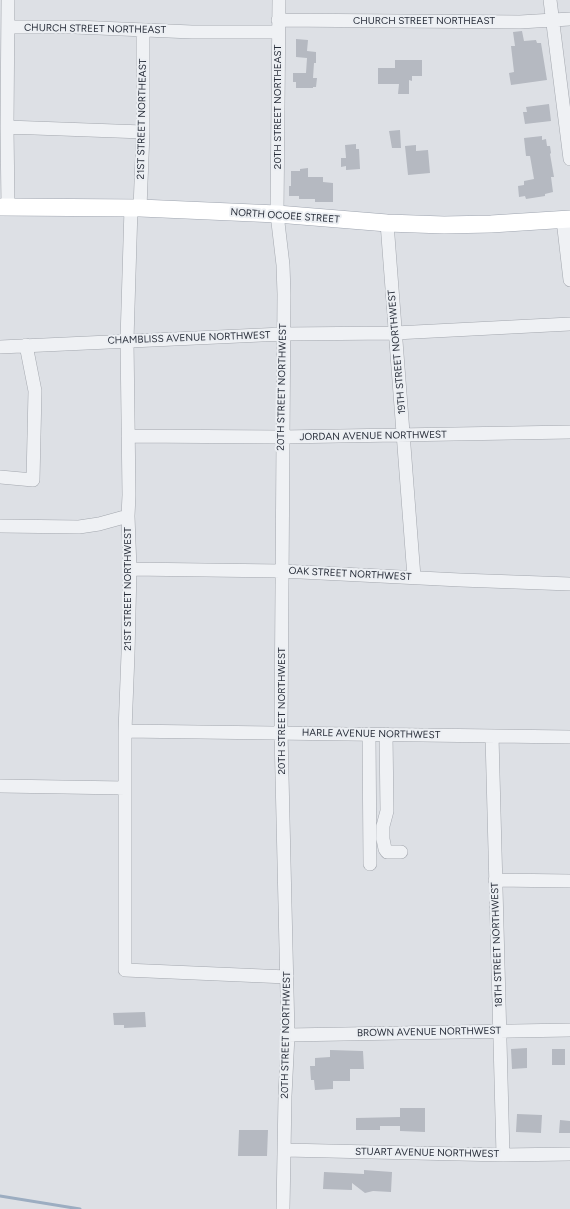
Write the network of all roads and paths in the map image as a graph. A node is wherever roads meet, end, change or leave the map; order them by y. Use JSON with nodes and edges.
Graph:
{"nodes":[{"id":1,"x":8,"y":0,"type":"edge"},
{"id":2,"x":278,"y":0,"type":"edge"},
{"id":3,"x":550,"y":0,"type":"edge"},
{"id":4,"x":570,"y":19,"type":"edge"},
{"id":5,"x":552,"y":20,"type":"junction"},
{"id":6,"x":278,"y":26,"type":"junction"},
{"id":7,"x":9,"y":27,"type":"junction"},
{"id":8,"x":143,"y":30,"type":"junction"},
{"id":9,"x":7,"y":127,"type":"junction"},
{"id":10,"x":143,"y":132,"type":"junction"},
{"id":11,"x":570,"y":159,"type":"edge"},
{"id":12,"x":4,"y":207,"type":"edge"},
{"id":13,"x":136,"y":208,"type":"junction"},
{"id":14,"x":277,"y":214,"type":"junction"},
{"id":15,"x":567,"y":220,"type":"edge"},
{"id":16,"x":387,"y":223,"type":"junction"},
{"id":17,"x":570,"y":280,"type":"edge"},
{"id":18,"x":570,"y":324,"type":"edge"},
{"id":19,"x":395,"y":333,"type":"junction"},
{"id":20,"x":283,"y":334,"type":"junction"},
{"id":21,"x":127,"y":340,"type":"junction"},
{"id":22,"x":26,"y":345,"type":"junction"},
{"id":23,"x":0,"y":347,"type":"edge"},
{"id":24,"x":570,"y":432,"type":"edge"},
{"id":25,"x":404,"y":435,"type":"junction"},
{"id":26,"x":128,"y":436,"type":"junction"},
{"id":27,"x":282,"y":437,"type":"junction"},
{"id":28,"x":0,"y":477,"type":"edge"},
{"id":29,"x":128,"y":516,"type":"junction"},
{"id":30,"x":0,"y":526,"type":"edge"},
{"id":31,"x":130,"y":569,"type":"junction"},
{"id":32,"x":281,"y":571,"type":"junction"},
{"id":33,"x":414,"y":577,"type":"junction"},
{"id":34,"x":570,"y":584,"type":"edge"},
{"id":35,"x":125,"y":731,"type":"junction"},
{"id":36,"x":281,"y":732,"type":"junction"},
{"id":37,"x":369,"y":734,"type":"junction"},
{"id":38,"x":386,"y":734,"type":"junction"},
{"id":39,"x":492,"y":736,"type":"junction"},
{"id":40,"x":570,"y":737,"type":"edge"},
{"id":41,"x":0,"y":786,"type":"edge"},
{"id":42,"x":125,"y":788,"type":"junction"},
{"id":43,"x":401,"y":852,"type":"dead end"},
{"id":44,"x":370,"y":864,"type":"dead end"},
{"id":45,"x":495,"y":880,"type":"junction"},
{"id":46,"x":570,"y":881,"type":"edge"},
{"id":47,"x":287,"y":977,"type":"junction"},
{"id":48,"x":500,"y":1030,"type":"junction"},
{"id":49,"x":570,"y":1030,"type":"edge"},
{"id":50,"x":288,"y":1035,"type":"junction"},
{"id":51,"x":285,"y":1150,"type":"junction"},
{"id":52,"x":570,"y":1154,"type":"edge"},
{"id":53,"x":504,"y":1155,"type":"junction"},
{"id":54,"x":283,"y":1209,"type":"edge"}],
"edges":[{"from":1,"to":7,"type":"street"},
{"from":2,"to":6,"type":"street","name":"20TH STREET NORTHEAST"},
{"from":3,"to":5,"type":"street"},
{"from":4,"to":5,"type":"street","name":"CHURCH STREET NORTHEAST"},
{"from":5,"to":6,"type":"street","name":"CHURCH STREET NORTHEAST"},
{"from":5,"to":11,"type":"street"},
{"from":6,"to":8,"type":"street","name":"CHURCH STREET NORTHEAST"},
{"from":6,"to":14,"type":"street","name":"20TH STREET NORTHEAST"},
{"from":7,"to":8,"type":"street","name":"CHURCH STREET NORTHEAST"},
{"from":7,"to":9,"type":"street"},
{"from":8,"to":10,"type":"street","name":"21ST STREET NORTHEAST"},
{"from":9,"to":10,"type":"street"},
{"from":9,"to":12,"type":"street"},
{"from":10,"to":13,"type":"street","name":"21ST STREET NORTHEAST"},
{"from":12,"to":13,"type":"main road","name":"NORTH OCOEE STREET"},
{"from":13,"to":14,"type":"main road","name":"NORTH OCOEE STREET"},
{"from":13,"to":21,"type":"street","name":"21ST STREET NORTHWEST"},
{"from":14,"to":16,"type":"main road","name":"NORTH OCOEE STREET"},
{"from":14,"to":20,"type":"street","name":"20TH STREET NORTHWEST"},
{"from":15,"to":16,"type":"main road","name":"NORTH OCOEE STREET"},
{"from":15,"to":17,"type":"street"},
{"from":16,"to":19,"type":"street","name":"19TH STREET NORTHWEST"},
{"from":18,"to":19,"type":"street","name":"CHAMBLISS AVENUE NORTHWEST"},
{"from":19,"to":20,"type":"street","name":"CHAMBLISS AVENUE NORTHWEST"},
{"from":19,"to":25,"type":"street","name":"19TH STREET NORTHWEST"},
{"from":20,"to":21,"type":"street","name":"CHAMBLISS AVENUE NORTHWEST"},
{"from":20,"to":27,"type":"street","name":"20TH STREET NORTHWEST"},
{"from":21,"to":22,"type":"street","name":"CHAMBLISS AVENUE NORTHWEST"},
{"from":21,"to":26,"type":"street","name":"21ST STREET NORTHWEST"},
{"from":22,"to":23,"type":"street","name":"CHAMBLISS AVENUE NORTHWEST"},
{"from":22,"to":28,"type":"street"},
{"from":24,"to":25,"type":"street","name":"JORDAN AVENUE NORTHWEST"},
{"from":25,"to":27,"type":"street","name":"JORDAN AVENUE NORTHWEST"},
{"from":25,"to":33,"type":"street","name":"19TH STREET NORTHWEST"},
{"from":26,"to":27,"type":"street","name":"JORDAN AVENUE NORTHWEST"},
{"from":26,"to":29,"type":"street","name":"21ST STREET NORTHWEST"},
{"from":27,"to":32,"type":"street","name":"20TH STREET NORTHWEST"},
{"from":29,"to":30,"type":"street"},
{"from":29,"to":31,"type":"street","name":"21ST STREET NORTHWEST"},
{"from":31,"to":32,"type":"street","name":"OAK STREET NORTHWEST"},
{"from":31,"to":35,"type":"street","name":"21ST STREET NORTHWEST"},
{"from":32,"to":33,"type":"street","name":"OAK STREET NORTHWEST"},
{"from":32,"to":36,"type":"street","name":"20TH STREET NORTHWEST"},
{"from":33,"to":34,"type":"street","name":"OAK STREET NORTHWEST"},
{"from":35,"to":36,"type":"street","name":"HARLE AVENUE NORTHWEST"},
{"from":35,"to":42,"type":"street","name":"21ST STREET NORTHWEST"},
{"from":36,"to":37,"type":"street","name":"HARLE AVENUE NORTHWEST"},
{"from":36,"to":47,"type":"street","name":"20TH STREET NORTHWEST"},
{"from":37,"to":38,"type":"street","name":"HARLE AVENUE NORTHWEST"},
{"from":37,"to":44,"type":"street"},
{"from":38,"to":39,"type":"street","name":"HARLE AVENUE NORTHWEST"},
{"from":38,"to":43,"type":"street"},
{"from":39,"to":40,"type":"street","name":"HARLE AVENUE NORTHWEST"},
{"from":39,"to":45,"type":"street","name":"18TH STREET NORTHWEST"},
{"from":41,"to":42,"type":"street"},
{"from":42,"to":47,"type":"street","name":"21ST STREET NORTHWEST"},
{"from":45,"to":46,"type":"street"},
{"from":45,"to":48,"type":"street","name":"18TH STREET NORTHWEST"},
{"from":47,"to":50,"type":"street","name":"20TH STREET NORTHWEST"},
{"from":48,"to":49,"type":"street","name":"BROWN AVENUE NORTHWEST"},
{"from":48,"to":50,"type":"street","name":"BROWN AVENUE NORTHWEST"},
{"from":48,"to":53,"type":"street","name":"18TH STREET NORTHWEST"},
{"from":50,"to":51,"type":"street","name":"20TH STREET NORTHWEST"},
{"from":51,"to":53,"type":"street","name":"STUART AVENUE NORTHWEST"},
{"from":51,"to":54,"type":"street","name":"20TH STREET NORTHWEST"},
{"from":52,"to":53,"type":"street","name":"STUART AVENUE NORTHWEST"}]}
